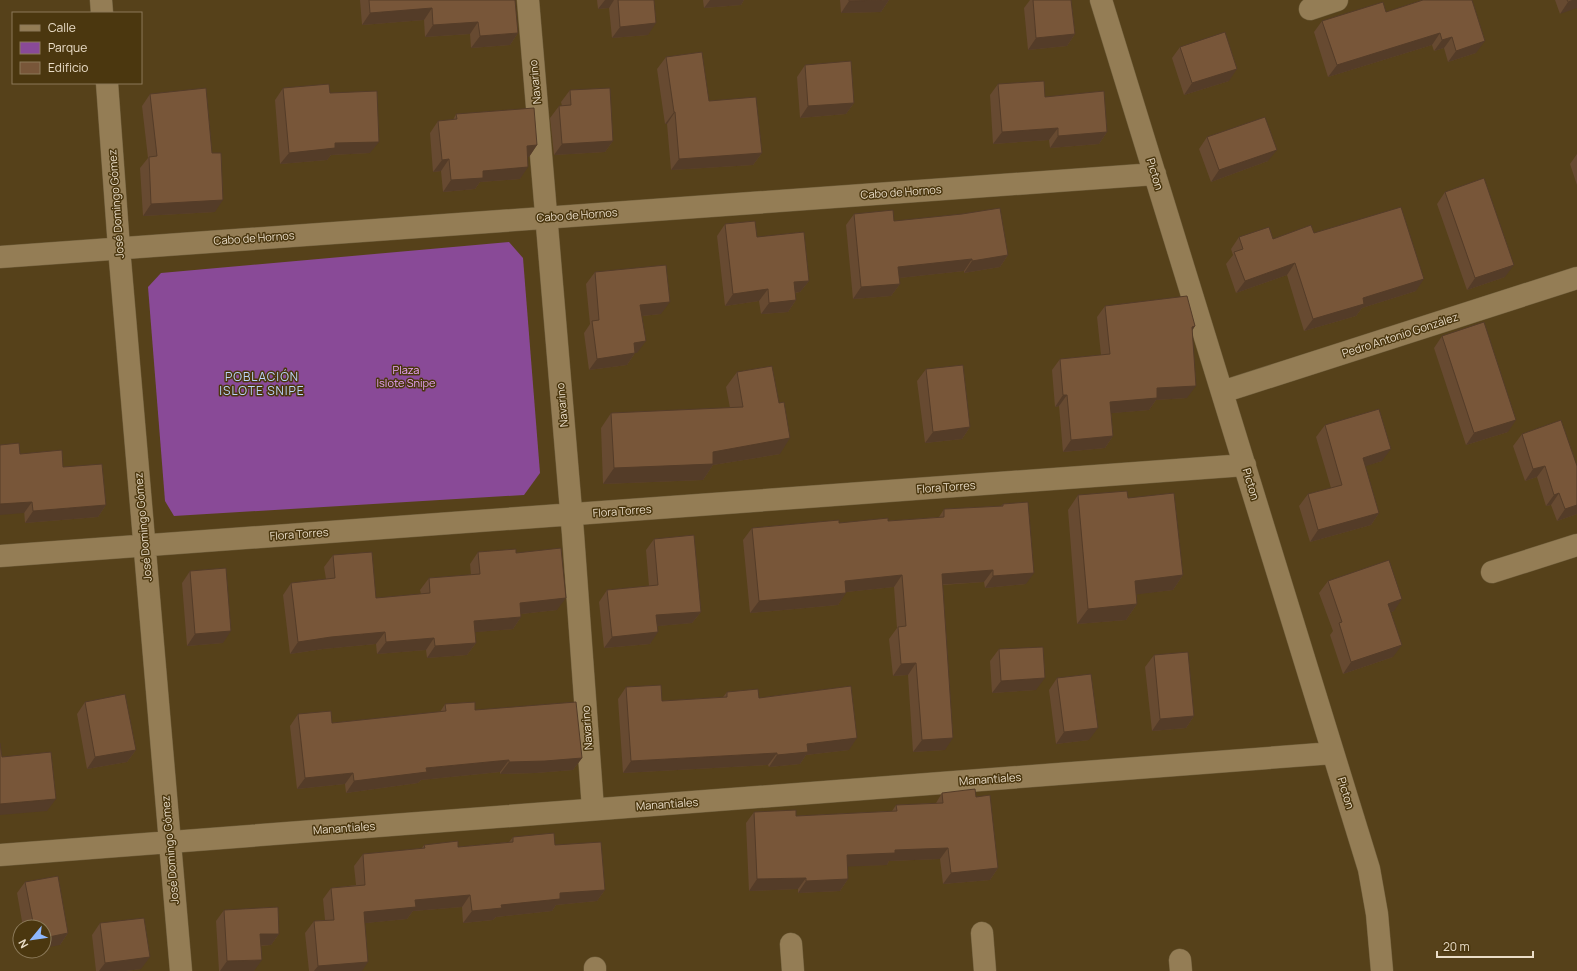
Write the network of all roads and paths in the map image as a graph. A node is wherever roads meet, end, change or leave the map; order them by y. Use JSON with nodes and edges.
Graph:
{"nodes":[{"id":1,"x":101,"y":0,"type":"edge"},
{"id":2,"x":528,"y":0,"type":"edge"},
{"id":3,"x":1101,"y":0,"type":"edge"},
{"id":4,"x":1337,"y":0,"type":"edge"},
{"id":5,"x":1310,"y":9,"type":"dead end"},
{"id":6,"x":102,"y":12,"type":"edge"},
{"id":7,"x":107,"y":84,"type":"edge"},
{"id":8,"x":1155,"y":174,"type":"junction"},
{"id":9,"x":546,"y":218,"type":"junction"},
{"id":10,"x":119,"y":248,"type":"junction"},
{"id":11,"x":0,"y":257,"type":"edge"},
{"id":12,"x":1577,"y":278,"type":"edge"},
{"id":13,"x":1222,"y":392,"type":"junction"},
{"id":14,"x":1245,"y":465,"type":"junction"},
{"id":15,"x":571,"y":515,"type":"junction"},
{"id":16,"x":1577,"y":544,"type":"edge"},
{"id":17,"x":144,"y":546,"type":"junction"},
{"id":18,"x":0,"y":556,"type":"edge"},
{"id":19,"x":1492,"y":572,"type":"dead end"},
{"id":20,"x":1333,"y":753,"type":"junction"},
{"id":21,"x":593,"y":810,"type":"junction"},
{"id":22,"x":169,"y":842,"type":"junction"},
{"id":23,"x":0,"y":855,"type":"edge"},
{"id":24,"x":982,"y":932,"type":"dead end"},
{"id":25,"x":791,"y":944,"type":"dead end"},
{"id":26,"x":181,"y":971,"type":"edge"},
{"id":27,"x":793,"y":971,"type":"edge"},
{"id":28,"x":985,"y":971,"type":"edge"},
{"id":29,"x":1382,"y":971,"type":"edge"}],
"edges":[{"from":1,"to":6,"type":"street"},
{"from":2,"to":9,"type":"street","name":"Navarino"},
{"from":3,"to":8,"type":"street","name":"Picton"},
{"from":4,"to":5,"type":"street"},
{"from":7,"to":10,"type":"street","name":"José Domingo Gómez"},
{"from":8,"to":9,"type":"street","name":"Cabo de Hornos"},
{"from":8,"to":13,"type":"street","name":"Picton"},
{"from":9,"to":10,"type":"street","name":"Cabo de Hornos"},
{"from":9,"to":15,"type":"street","name":"Navarino"},
{"from":10,"to":11,"type":"street","name":"Cabo de Hornos"},
{"from":10,"to":17,"type":"street","name":"José Domingo Gómez"},
{"from":12,"to":13,"type":"street","name":"Pedro Antonio González"},
{"from":13,"to":14,"type":"street","name":"Picton"},
{"from":14,"to":15,"type":"street","name":"Flora Torres"},
{"from":14,"to":20,"type":"street","name":"Picton"},
{"from":15,"to":17,"type":"street","name":"Flora Torres"},
{"from":15,"to":21,"type":"street","name":"Navarino"},
{"from":16,"to":19,"type":"street"},
{"from":17,"to":18,"type":"street","name":"Flora Torres"},
{"from":17,"to":22,"type":"street","name":"José Domingo Gómez"},
{"from":20,"to":21,"type":"street","name":"Manantiales"},
{"from":20,"to":29,"type":"street","name":"Picton"},
{"from":21,"to":22,"type":"street","name":"Manantiales"},
{"from":22,"to":23,"type":"street","name":"Manantiales"},
{"from":22,"to":26,"type":"street","name":"José Domingo Gómez"},
{"from":24,"to":28,"type":"street"},
{"from":25,"to":27,"type":"street"}]}
